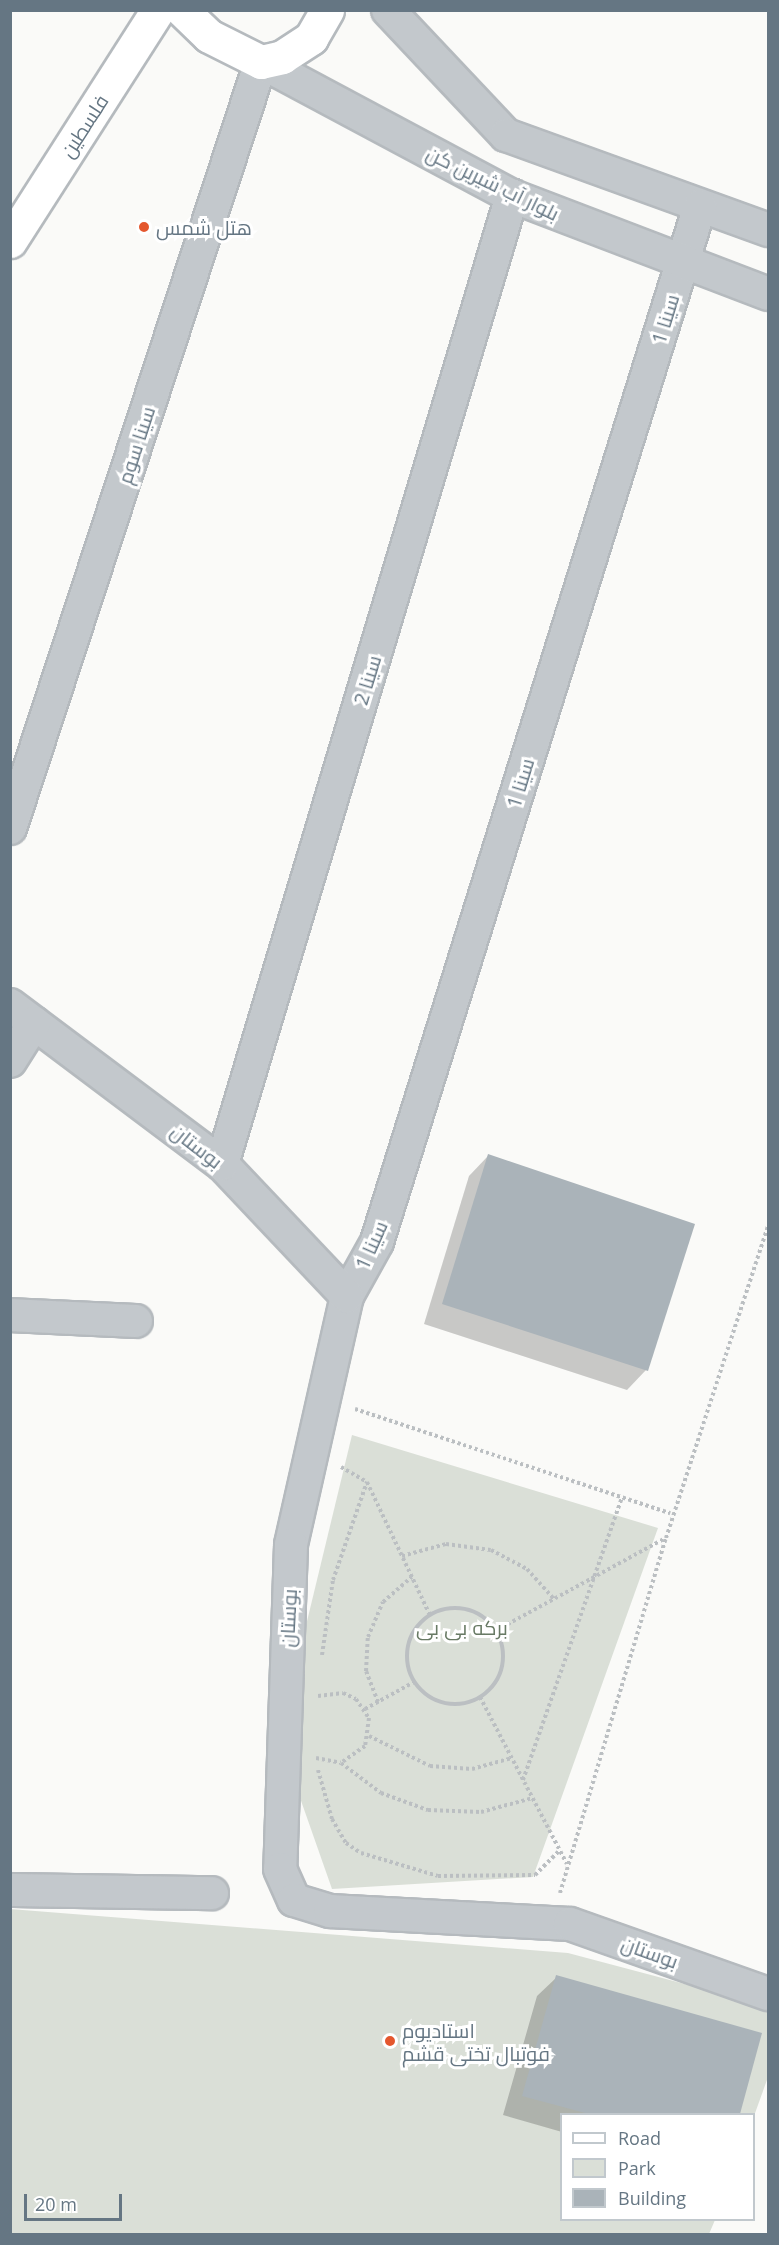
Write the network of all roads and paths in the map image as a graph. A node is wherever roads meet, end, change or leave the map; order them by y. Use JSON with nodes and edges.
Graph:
{"nodes":[{"id":1,"x":158,"y":10,"type":"edge"},
{"id":2,"x":182,"y":10,"type":"edge"},
{"id":3,"x":327,"y":10,"type":"edge"},
{"id":4,"x":388,"y":10,"type":"edge"},
{"id":5,"x":261,"y":62,"type":"junction"},
{"id":6,"x":512,"y":196,"type":"junction"},
{"id":7,"x":700,"y":206,"type":"junction"},
{"id":8,"x":768,"y":230,"type":"edge"},
{"id":9,"x":10,"y":241,"type":"edge"},
{"id":10,"x":682,"y":264,"type":"junction"},
{"id":11,"x":768,"y":294,"type":"edge"},
{"id":12,"x":10,"y":828,"type":"edge"},
{"id":13,"x":22,"y":1014,"type":"edge"},
{"id":14,"x":10,"y":1061,"type":"edge"},
{"id":15,"x":222,"y":1164,"type":"junction"},
{"id":16,"x":768,"y":1226,"type":"edge"},
{"id":17,"x":347,"y":1296,"type":"junction"},
{"id":18,"x":10,"y":1315,"type":"edge"},
{"id":19,"x":136,"y":1321,"type":"dead end"},
{"id":20,"x":324,"y":1398,"type":"junction"},
{"id":21,"x":312,"y":1450,"type":"junction"},
{"id":22,"x":367,"y":1482,"type":"junction"},
{"id":23,"x":622,"y":1498,"type":"junction"},
{"id":24,"x":670,"y":1513,"type":"dead end"},
{"id":25,"x":666,"y":1538,"type":"junction"},
{"id":26,"x":402,"y":1556,"type":"junction"},
{"id":27,"x":595,"y":1576,"type":"junction"},
{"id":28,"x":412,"y":1577,"type":"junction"},
{"id":29,"x":554,"y":1599,"type":"junction"},
{"id":30,"x":430,"y":1615,"type":"junction"},
{"id":31,"x":497,"y":1630,"type":"junction"},
{"id":32,"x":321,"y":1662,"type":"dead end"},
{"id":33,"x":414,"y":1682,"type":"junction"},
{"id":34,"x":317,"y":1685,"type":"dead end"},
{"id":35,"x":316,"y":1697,"type":"junction"},
{"id":36,"x":480,"y":1697,"type":"junction"},
{"id":37,"x":310,"y":1702,"type":"dead end"},
{"id":38,"x":378,"y":1702,"type":"junction"},
{"id":39,"x":365,"y":1709,"type":"junction"},
{"id":40,"x":369,"y":1736,"type":"junction"},
{"id":41,"x":309,"y":1752,"type":"dead end"},
{"id":42,"x":314,"y":1757,"type":"junction"},
{"id":43,"x":512,"y":1758,"type":"junction"},
{"id":44,"x":341,"y":1763,"type":"junction"},
{"id":45,"x":523,"y":1780,"type":"junction"},
{"id":46,"x":533,"y":1798,"type":"junction"},
{"id":47,"x":560,"y":1850,"type":"junction"},
{"id":48,"x":568,"y":1865,"type":"junction"},
{"id":49,"x":10,"y":1890,"type":"edge"},
{"id":50,"x":212,"y":1893,"type":"dead end"},
{"id":51,"x":551,"y":1922,"type":"junction"},
{"id":52,"x":768,"y":1994,"type":"edge"}],
"edges":[{"from":1,"to":9,"type":"main road","name":"فلسطین"},
{"from":2,"to":5,"type":"main road"},
{"from":3,"to":5,"type":"main road"},
{"from":4,"to":7,"type":"street"},
{"from":5,"to":6,"type":"street","name":"بلوار آب شیرین کن"},
{"from":5,"to":12,"type":"street","name":"سینا سوم"},
{"from":6,"to":10,"type":"street","name":"بلوار آب شیرین کن"},
{"from":6,"to":15,"type":"street","name":"سینا 2"},
{"from":7,"to":8,"type":"street"},
{"from":7,"to":10,"type":"street","name":"سینا 1"},
{"from":10,"to":11,"type":"street","name":"بلوار آب شیرین کن"},
{"from":10,"to":17,"type":"street","name":"سینا 1"},
{"from":13,"to":14,"type":"street"},
{"from":13,"to":15,"type":"street","name":"بوستان"},
{"from":15,"to":17,"type":"street","name":"بوستان"},
{"from":16,"to":25,"type":"path"},
{"from":17,"to":20,"type":"street","name":"بوستان"},
{"from":18,"to":19,"type":"street"},
{"from":20,"to":21,"type":"street","name":"بوستان"},
{"from":20,"to":23,"type":"path"},
{"from":21,"to":22,"type":"path"},
{"from":21,"to":51,"type":"street","name":"بوستان"},
{"from":22,"to":26,"type":"path"},
{"from":22,"to":32,"type":"path"},
{"from":23,"to":24,"type":"path"},
{"from":23,"to":27,"type":"path"},
{"from":25,"to":27,"type":"path"},
{"from":25,"to":48,"type":"path"},
{"from":26,"to":28,"type":"path"},
{"from":26,"to":29,"type":"path"},
{"from":27,"to":29,"type":"path"},
{"from":27,"to":45,"type":"path"},
{"from":28,"to":30,"type":"path"},
{"from":28,"to":38,"type":"path"},
{"from":29,"to":31,"type":"path"},
{"from":30,"to":31,"type":"path"},
{"from":30,"to":33,"type":"path"},
{"from":31,"to":36,"type":"path"},
{"from":33,"to":36,"type":"path"},
{"from":33,"to":38,"type":"path"},
{"from":34,"to":35,"type":"path"},
{"from":35,"to":37,"type":"path"},
{"from":35,"to":39,"type":"path"},
{"from":36,"to":43,"type":"path"},
{"from":38,"to":39,"type":"path"},
{"from":39,"to":40,"type":"path"},
{"from":40,"to":43,"type":"path"},
{"from":40,"to":44,"type":"path"},
{"from":41,"to":42,"type":"path"},
{"from":42,"to":44,"type":"path"},
{"from":42,"to":47,"type":"path"},
{"from":43,"to":45,"type":"path"},
{"from":44,"to":46,"type":"path"},
{"from":45,"to":46,"type":"path"},
{"from":46,"to":47,"type":"path"},
{"from":47,"to":48,"type":"path"},
{"from":48,"to":51,"type":"path"},
{"from":49,"to":50,"type":"street"},
{"from":51,"to":52,"type":"street","name":"بوستان"}]}
